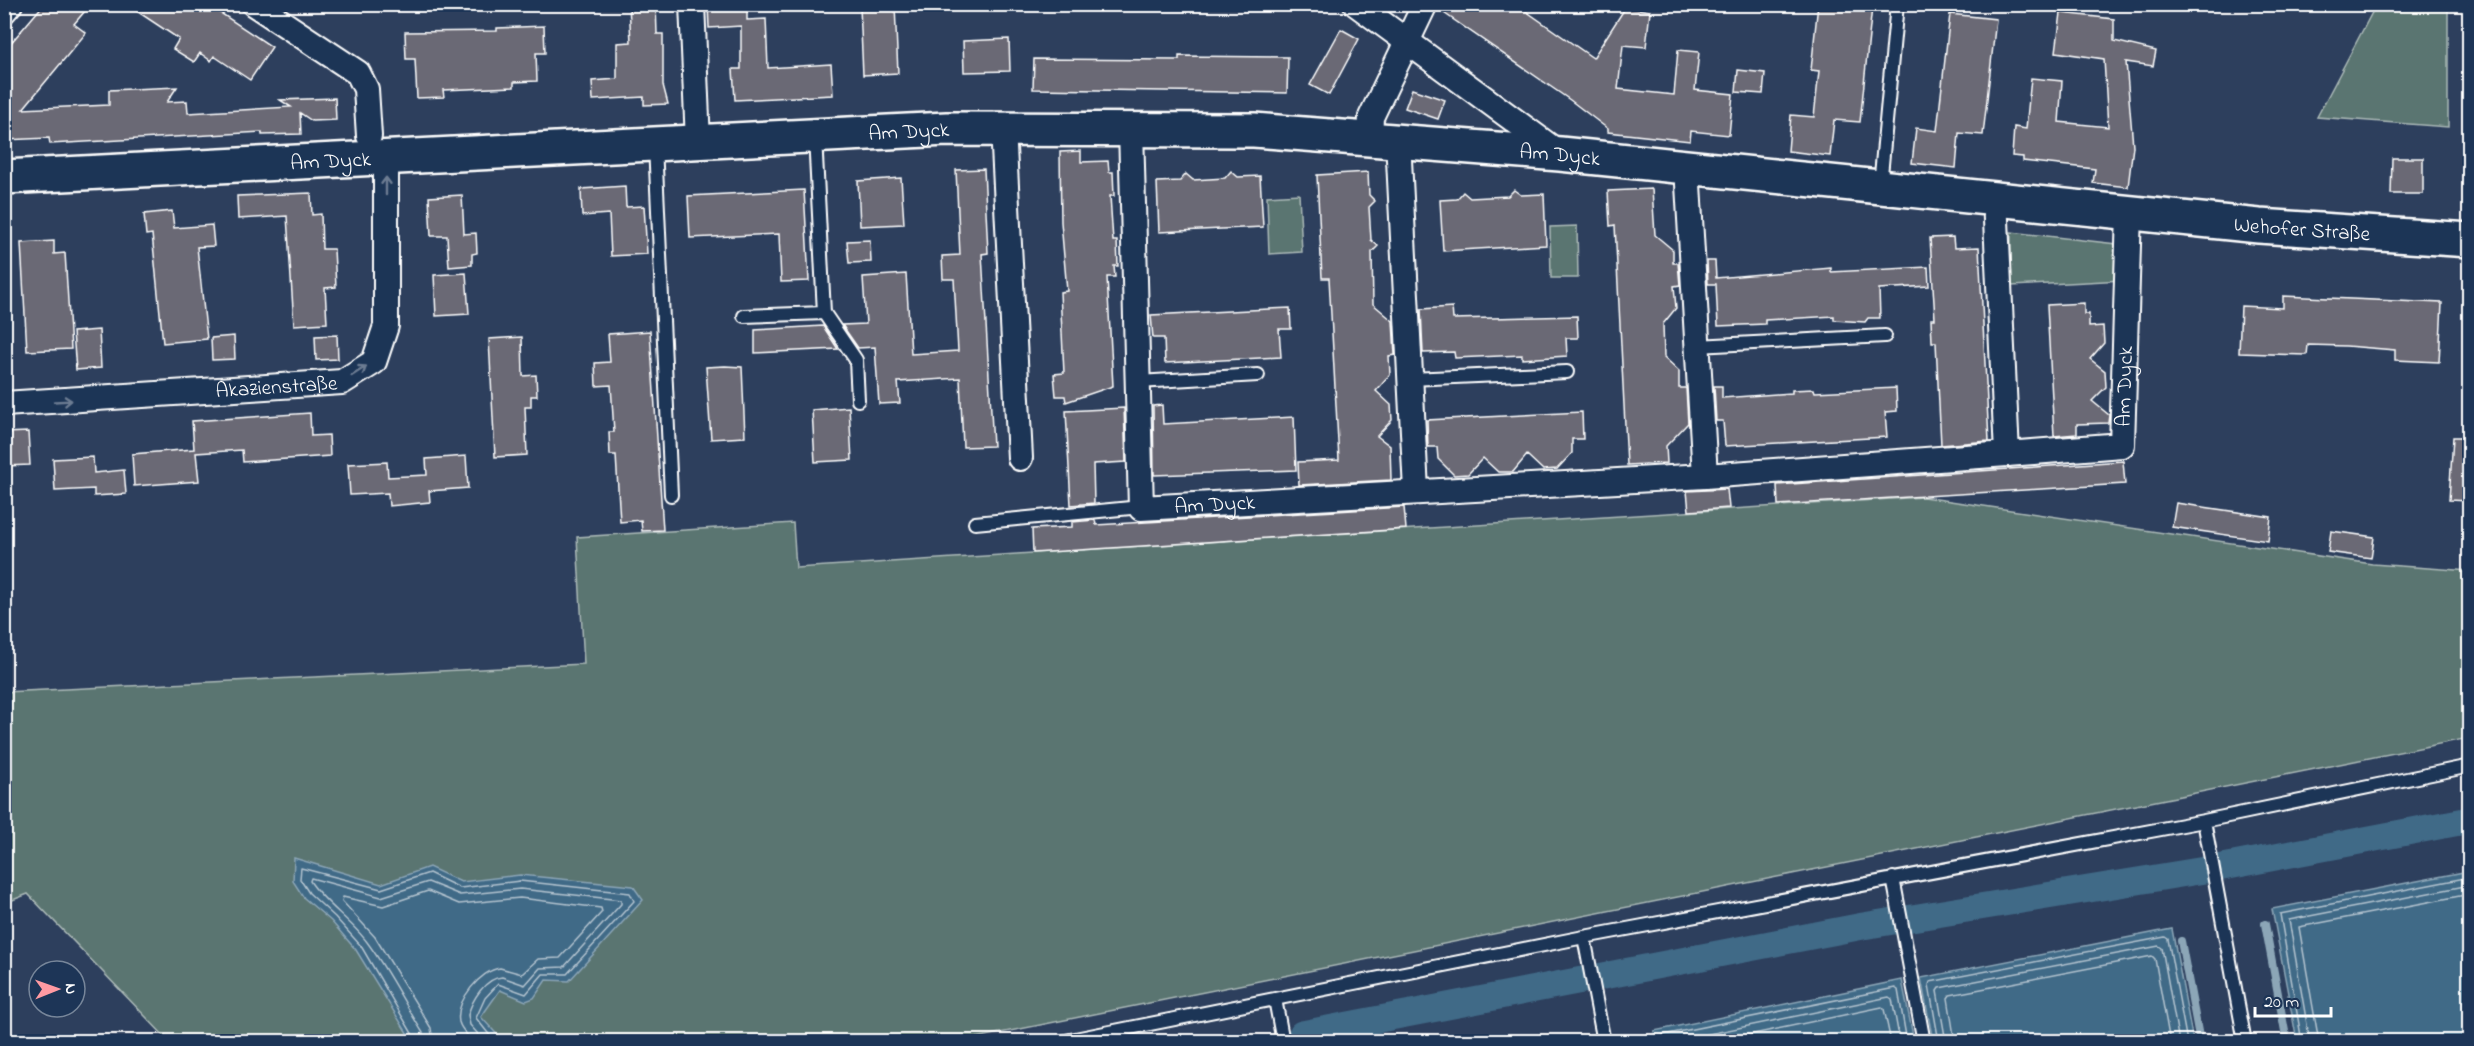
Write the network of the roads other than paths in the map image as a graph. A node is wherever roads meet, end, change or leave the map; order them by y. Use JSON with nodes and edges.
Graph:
{"nodes":[{"id":1,"x":10,"y":4,"type":"edge"},
{"id":2,"x":254,"y":4,"type":"edge"},
{"id":3,"x":692,"y":4,"type":"edge"},
{"id":4,"x":1356,"y":4,"type":"edge"},
{"id":5,"x":1425,"y":4,"type":"edge"},
{"id":6,"x":1897,"y":4,"type":"edge"},
{"id":7,"x":4,"y":11,"type":"edge"},
{"id":8,"x":1406,"y":40,"type":"junction"},
{"id":9,"x":1003,"y":128,"type":"junction"},
{"id":10,"x":1131,"y":128,"type":"junction"},
{"id":11,"x":815,"y":135,"type":"junction"},
{"id":12,"x":1384,"y":139,"type":"junction"},
{"id":13,"x":698,"y":142,"type":"junction"},
{"id":14,"x":655,"y":144,"type":"junction"},
{"id":15,"x":377,"y":147,"type":"junction"},
{"id":16,"x":1560,"y":154,"type":"junction"},
{"id":17,"x":1687,"y":167,"type":"junction"},
{"id":18,"x":4,"y":177,"type":"edge"},
{"id":19,"x":1880,"y":187,"type":"junction"},
{"id":20,"x":1995,"y":199,"type":"junction"},
{"id":21,"x":2133,"y":212,"type":"junction"},
{"id":22,"x":2469,"y":240,"type":"edge"},
{"id":23,"x":824,"y":313,"type":"junction"},
{"id":24,"x":744,"y":316,"type":"dead end"},
{"id":25,"x":1885,"y":336,"type":"dead end"},
{"id":26,"x":1697,"y":346,"type":"junction"},
{"id":27,"x":1567,"y":372,"type":"dead end"},
{"id":28,"x":1258,"y":375,"type":"dead end"},
{"id":29,"x":1410,"y":379,"type":"junction"},
{"id":30,"x":1138,"y":382,"type":"junction"},
{"id":31,"x":858,"y":400,"type":"dead end"},
{"id":32,"x":4,"y":404,"type":"edge"},
{"id":33,"x":2007,"y":454,"type":"junction"},
{"id":34,"x":1020,"y":458,"type":"dead end"},
{"id":35,"x":1705,"y":476,"type":"junction"},
{"id":36,"x":1416,"y":491,"type":"junction"},
{"id":37,"x":671,"y":495,"type":"dead end"},
{"id":38,"x":1142,"y":507,"type":"junction"},
{"id":39,"x":975,"y":523,"type":"dead end"},
{"id":40,"x":2469,"y":766,"type":"edge"},
{"id":41,"x":2204,"y":821,"type":"junction"},
{"id":42,"x":1893,"y":878,"type":"junction"},
{"id":43,"x":1584,"y":937,"type":"junction"},
{"id":44,"x":1275,"y":999,"type":"junction"},
{"id":45,"x":1060,"y":1041,"type":"edge"},
{"id":46,"x":1283,"y":1041,"type":"edge"},
{"id":47,"x":1604,"y":1041,"type":"edge"},
{"id":48,"x":1924,"y":1041,"type":"edge"},
{"id":49,"x":2245,"y":1041,"type":"edge"}],
"edges":[{"from":1,"to":7,"type":"street"},
{"from":2,"to":15,"type":"street","name":"Akazienstraße"},
{"from":3,"to":13,"type":"street"},
{"from":4,"to":8,"type":"street"},
{"from":5,"to":8,"type":"street"},
{"from":6,"to":19,"type":"lane"},
{"from":8,"to":12,"type":"street"},
{"from":8,"to":16,"type":"street"},
{"from":9,"to":10,"type":"main road","name":"Am Dyck"},
{"from":9,"to":11,"type":"main road","name":"Am Dyck"},
{"from":9,"to":34,"type":"street"},
{"from":10,"to":12,"type":"main road","name":"Am Dyck"},
{"from":10,"to":30,"type":"street"},
{"from":11,"to":13,"type":"main road","name":"Am Dyck"},
{"from":11,"to":23,"type":"lane"},
{"from":12,"to":16,"type":"main road","name":"Am Dyck"},
{"from":12,"to":29,"type":"street"},
{"from":13,"to":14,"type":"main road","name":"Am Dyck"},
{"from":14,"to":15,"type":"main road","name":"Am Dyck"},
{"from":14,"to":37,"type":"lane"},
{"from":15,"to":18,"type":"main road","name":"Am Dyck"},
{"from":32,"to":15,"type":"street","name":"Akazienstraße","one_way":true},
{"from":16,"to":17,"type":"main road","name":"Am Dyck"},
{"from":17,"to":19,"type":"main road","name":"Am Dyck"},
{"from":17,"to":26,"type":"street"},
{"from":19,"to":20,"type":"main road","name":"Am Dyck"},
{"from":20,"to":21,"type":"main road","name":"Am Dyck"},
{"from":20,"to":33,"type":"street"},
{"from":21,"to":22,"type":"main road","name":"Wehofer Straße"},
{"from":21,"to":33,"type":"street","name":"Am Dyck"},
{"from":23,"to":24,"type":"lane"},
{"from":23,"to":31,"type":"lane"},
{"from":25,"to":26,"type":"lane"},
{"from":26,"to":35,"type":"street"},
{"from":27,"to":29,"type":"lane"},
{"from":28,"to":30,"type":"lane"},
{"from":29,"to":36,"type":"street"},
{"from":30,"to":38,"type":"street"},
{"from":33,"to":35,"type":"street","name":"Am Dyck"},
{"from":35,"to":36,"type":"street","name":"Am Dyck"},
{"from":36,"to":38,"type":"street","name":"Am Dyck"},
{"from":38,"to":39,"type":"lane"},
{"from":40,"to":41,"type":"lane"},
{"from":41,"to":42,"type":"lane"},
{"from":41,"to":49,"type":"lane"},
{"from":42,"to":43,"type":"lane"},
{"from":42,"to":48,"type":"lane"},
{"from":43,"to":44,"type":"lane"},
{"from":43,"to":47,"type":"lane"},
{"from":44,"to":45,"type":"lane"},
{"from":44,"to":46,"type":"lane"}]}
